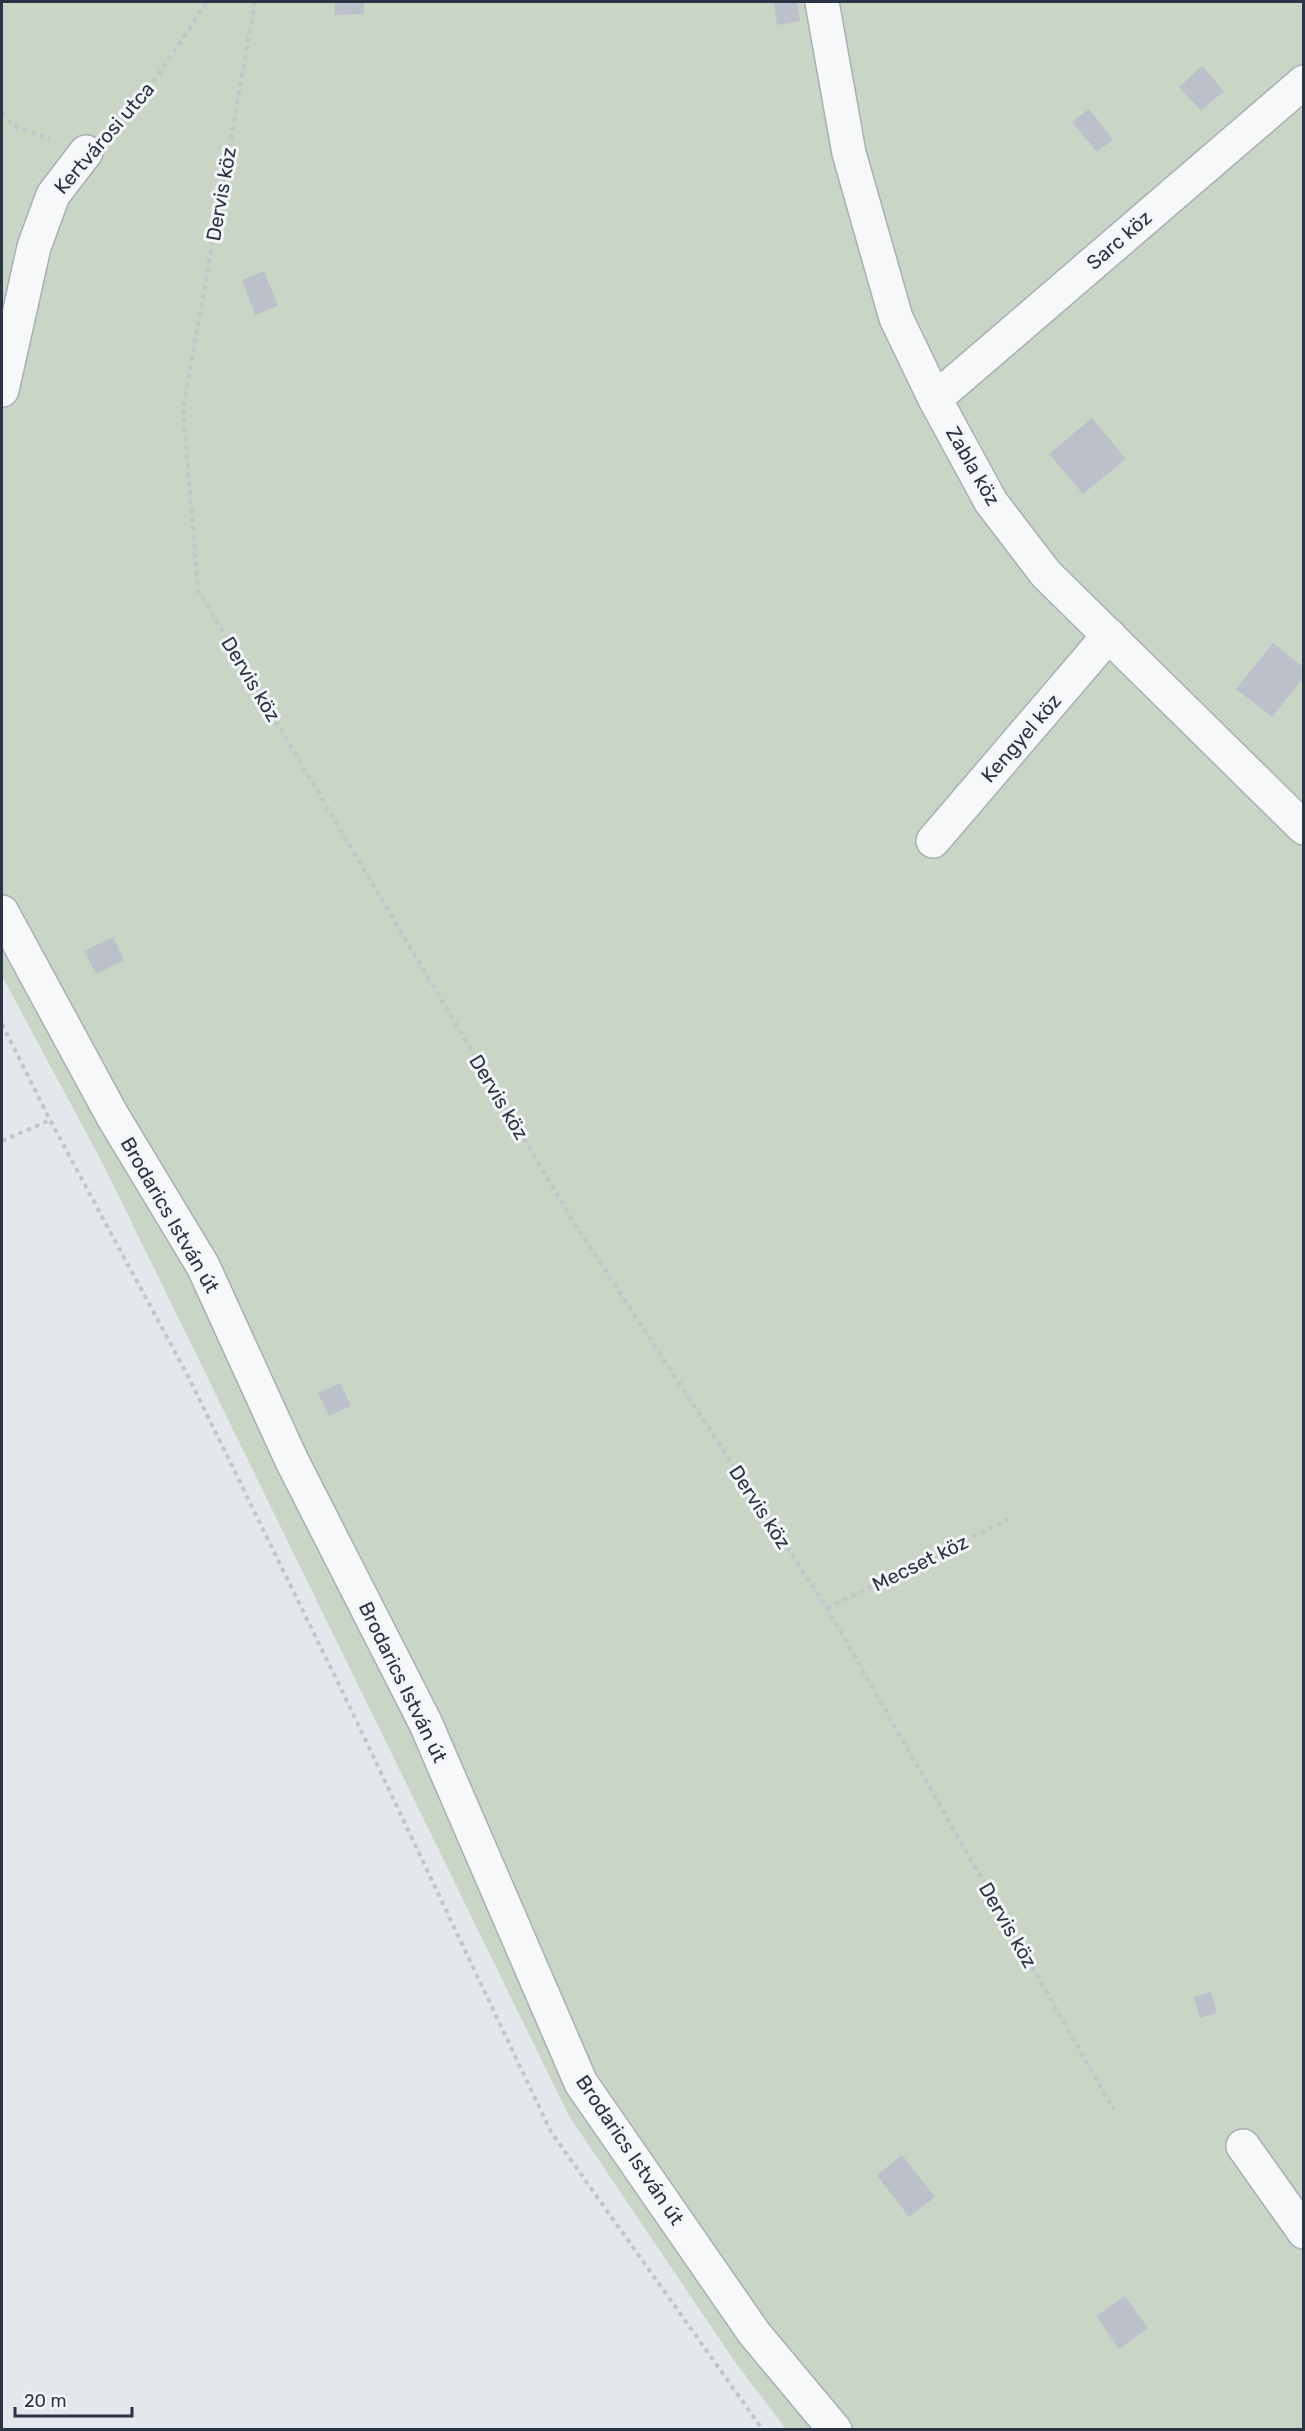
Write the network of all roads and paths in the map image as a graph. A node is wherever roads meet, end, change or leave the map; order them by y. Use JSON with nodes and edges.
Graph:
{"nodes":[{"id":1,"x":207,"y":2,"type":"edge"},
{"id":2,"x":255,"y":2,"type":"edge"},
{"id":3,"x":822,"y":2,"type":"edge"},
{"id":4,"x":1304,"y":82,"type":"edge"},
{"id":5,"x":2,"y":113,"type":"edge"},
{"id":6,"x":86,"y":152,"type":"junction"},
{"id":7,"x":2,"y":390,"type":"edge"},
{"id":8,"x":935,"y":399,"type":"junction"},
{"id":9,"x":1109,"y":635,"type":"junction"},
{"id":10,"x":1304,"y":828,"type":"edge"},
{"id":11,"x":933,"y":841,"type":"dead end"},
{"id":12,"x":2,"y":912,"type":"edge"},
{"id":13,"x":2,"y":1024,"type":"edge"},
{"id":14,"x":50,"y":1120,"type":"junction"},
{"id":15,"x":2,"y":1141,"type":"edge"},
{"id":16,"x":1013,"y":1517,"type":"dead end"},
{"id":17,"x":827,"y":1608,"type":"junction"},
{"id":18,"x":1114,"y":2109,"type":"dead end"},
{"id":19,"x":1243,"y":2146,"type":"dead end"},
{"id":20,"x":1304,"y":2232,"type":"edge"},
{"id":21,"x":763,"y":2430,"type":"edge"},
{"id":22,"x":835,"y":2430,"type":"edge"}],
"edges":[{"from":1,"to":6,"type":"path","name":"Kertvárosi utca"},
{"from":2,"to":17,"type":"path","name":"Dervis köz"},
{"from":3,"to":8,"type":"street","name":"Zabla köz"},
{"from":4,"to":8,"type":"street","name":"Sarc köz"},
{"from":5,"to":6,"type":"path"},
{"from":6,"to":7,"type":"street","name":"Kertvárosi utca"},
{"from":8,"to":9,"type":"street","name":"Zabla köz"},
{"from":9,"to":10,"type":"street","name":"Zabla köz"},
{"from":9,"to":11,"type":"street","name":"Kengyel köz"},
{"from":12,"to":22,"type":"street","name":"Brodarics István út"},
{"from":13,"to":14,"type":"path"},
{"from":14,"to":15,"type":"path"},
{"from":14,"to":21,"type":"path"},
{"from":16,"to":17,"type":"path","name":"Mecset köz"},
{"from":17,"to":18,"type":"path","name":"Dervis köz"},
{"from":19,"to":20,"type":"street"}]}
